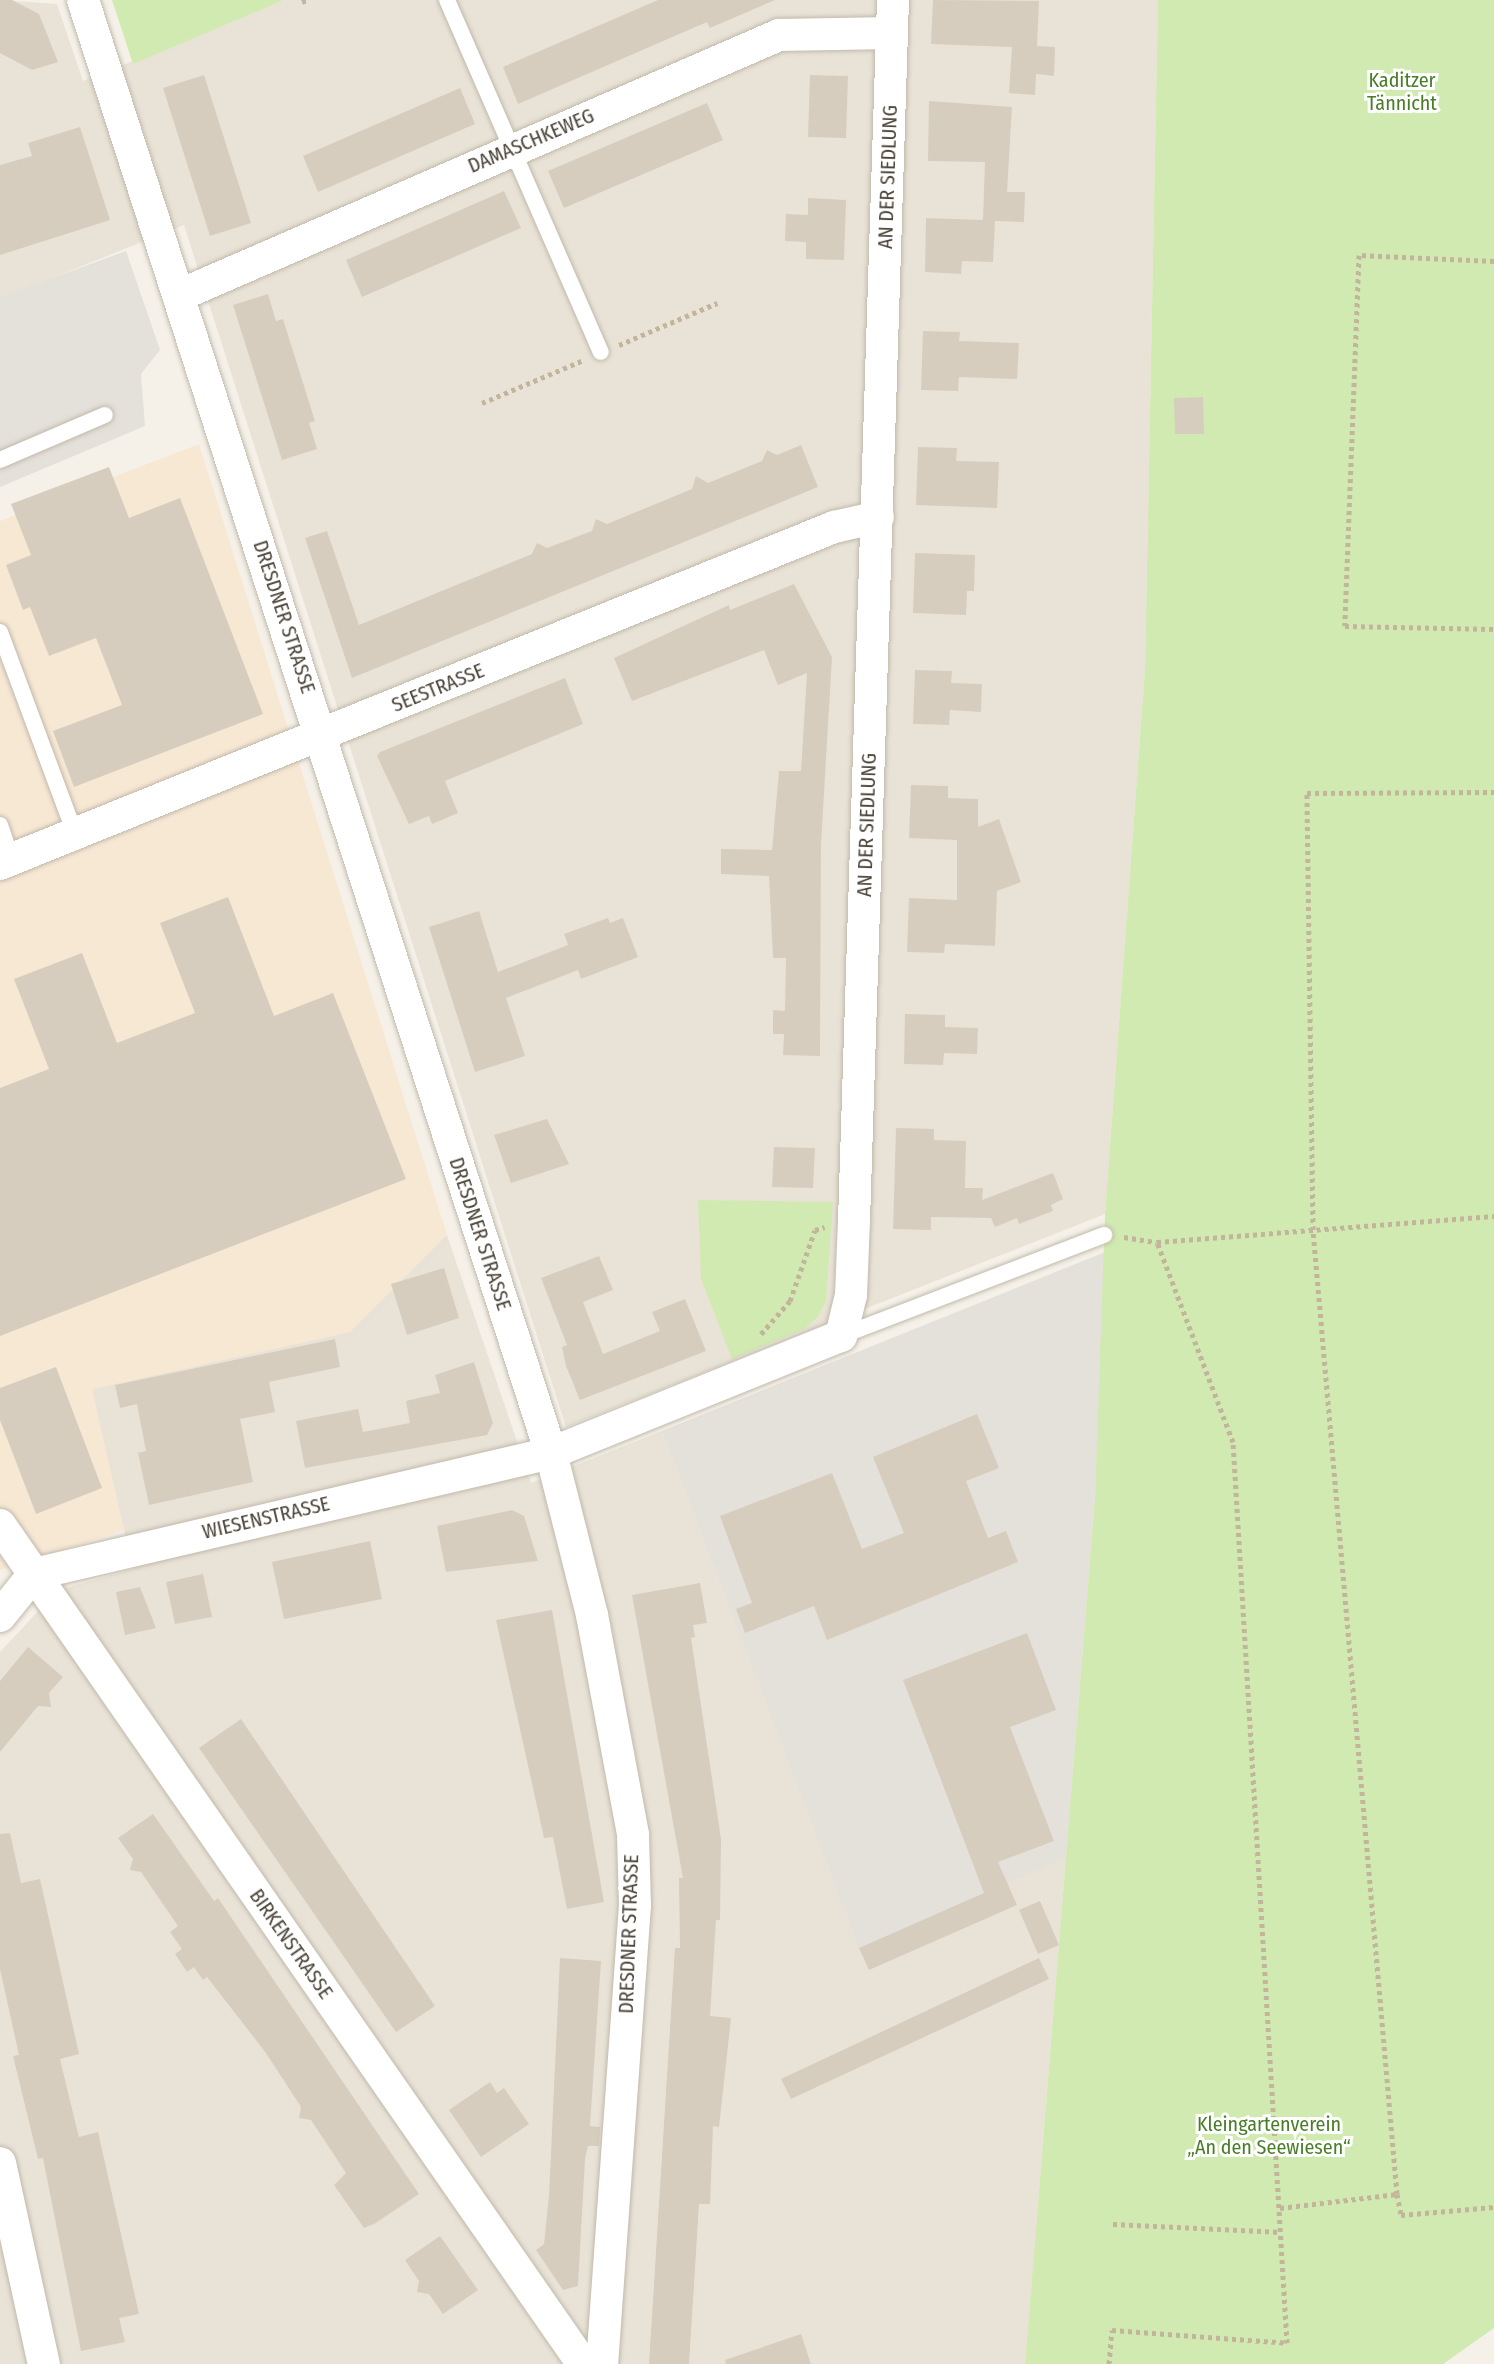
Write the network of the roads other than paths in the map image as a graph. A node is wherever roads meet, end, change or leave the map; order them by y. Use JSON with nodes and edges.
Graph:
{"nodes":[{"id":1,"x":83,"y":0,"type":"edge"},
{"id":2,"x":447,"y":0,"type":"edge"},
{"id":3,"x":893,"y":0,"type":"edge"},
{"id":4,"x":892,"y":33,"type":"junction"},
{"id":5,"x":511,"y":149,"type":"junction"},
{"id":6,"x":180,"y":295,"type":"junction"},
{"id":7,"x":601,"y":352,"type":"dead end"},
{"id":8,"x":105,"y":415,"type":"dead end"},
{"id":9,"x":0,"y":460,"type":"edge"},
{"id":10,"x":878,"y":517,"type":"junction"},
{"id":11,"x":0,"y":632,"type":"edge"},
{"id":12,"x":323,"y":735,"type":"junction"},
{"id":13,"x":0,"y":825,"type":"edge"},
{"id":14,"x":75,"y":834,"type":"junction"},
{"id":15,"x":6,"y":861,"type":"edge"},
{"id":16,"x":1104,"y":1235,"type":"road end"},
{"id":17,"x":841,"y":1336,"type":"junction"},
{"id":18,"x":551,"y":1453,"type":"junction"},
{"id":19,"x":0,"y":1525,"type":"edge"},
{"id":20,"x":34,"y":1574,"type":"junction"},
{"id":21,"x":0,"y":1616,"type":"edge"},
{"id":22,"x":0,"y":2163,"type":"edge"},
{"id":23,"x":44,"y":2364,"type":"edge"},
{"id":24,"x":583,"y":2364,"type":"edge"},
{"id":25,"x":602,"y":2364,"type":"edge"}],
"edges":[{"from":1,"to":6,"type":"street","name":"DRESDNER STRASSE"},
{"from":2,"to":5,"type":"lane"},
{"from":3,"to":4,"type":"street","name":"AN DER SIEDLUNG"},
{"from":4,"to":5,"type":"street","name":"DAMASCHKEWEG"},
{"from":4,"to":10,"type":"street","name":"AN DER SIEDLUNG"},
{"from":5,"to":6,"type":"street","name":"DAMASCHKEWEG"},
{"from":5,"to":7,"type":"lane"},
{"from":6,"to":12,"type":"street","name":"DRESDNER STRASSE"},
{"from":8,"to":9,"type":"lane"},
{"from":10,"to":12,"type":"street","name":"SEESTRASSE"},
{"from":10,"to":17,"type":"street","name":"AN DER SIEDLUNG"},
{"from":11,"to":14,"type":"lane"},
{"from":12,"to":14,"type":"street","name":"SEESTRASSE"},
{"from":12,"to":18,"type":"street","name":"DRESDNER STRASSE"},
{"from":13,"to":15,"type":"lane"},
{"from":14,"to":15,"type":"street","name":"SEESTRASSE"},
{"from":16,"to":17,"type":"lane"},
{"from":17,"to":18,"type":"street"},
{"from":18,"to":20,"type":"street","name":"WIESENSTRASSE"},
{"from":18,"to":25,"type":"street","name":"DRESDNER STRASSE"},
{"from":19,"to":20,"type":"street","name":"BIRKENSTRASSE"},
{"from":20,"to":21,"type":"street"},
{"from":20,"to":24,"type":"street","name":"BIRKENSTRASSE"},
{"from":22,"to":23,"type":"street"}]}
